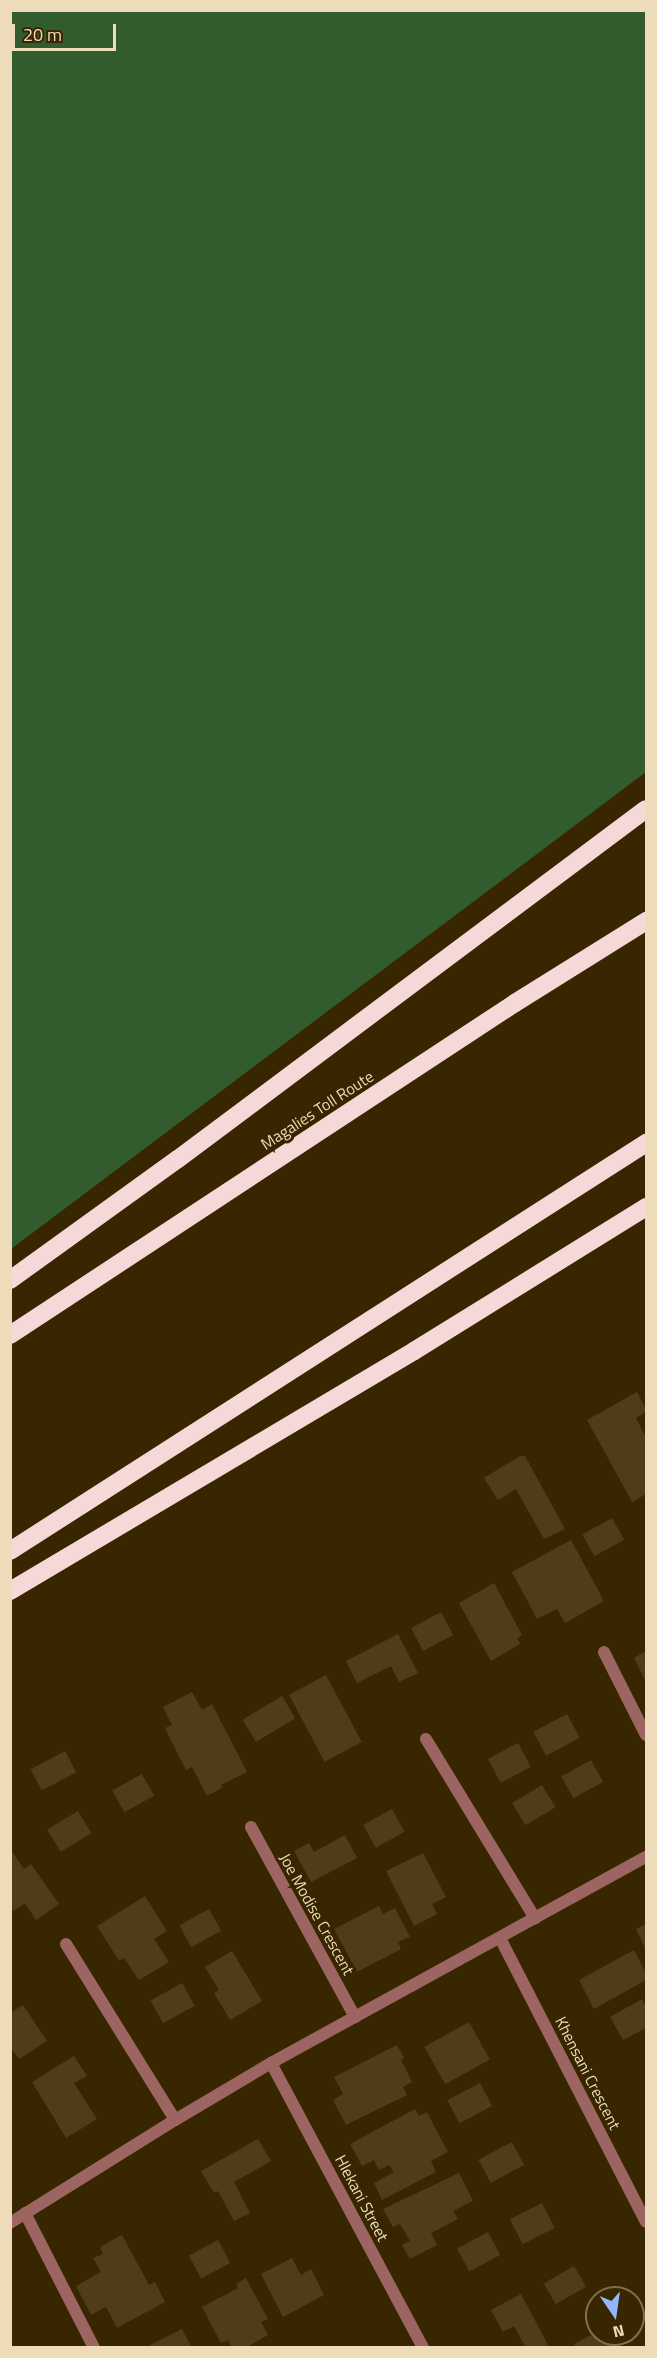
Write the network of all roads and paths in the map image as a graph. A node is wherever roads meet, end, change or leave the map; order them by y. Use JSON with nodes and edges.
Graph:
{"nodes":[{"id":1,"x":646,"y":809,"type":"edge"},
{"id":2,"x":646,"y":921,"type":"edge"},
{"id":3,"x":646,"y":1143,"type":"edge"},
{"id":4,"x":646,"y":1207,"type":"edge"},
{"id":5,"x":10,"y":1280,"type":"edge"},
{"id":6,"x":10,"y":1335,"type":"edge"},
{"id":7,"x":10,"y":1551,"type":"edge"},
{"id":8,"x":10,"y":1591,"type":"edge"},
{"id":9,"x":604,"y":1652,"type":"dead end"},
{"id":10,"x":646,"y":1735,"type":"edge"},
{"id":11,"x":426,"y":1739,"type":"dead end"},
{"id":12,"x":251,"y":1827,"type":"dead end"},
{"id":13,"x":646,"y":1857,"type":"edge"},
{"id":14,"x":535,"y":1918,"type":"junction"},
{"id":15,"x":500,"y":1938,"type":"junction"},
{"id":16,"x":66,"y":1944,"type":"dead end"},
{"id":17,"x":355,"y":2017,"type":"junction"},
{"id":18,"x":271,"y":2063,"type":"junction"},
{"id":19,"x":175,"y":2120,"type":"junction"},
{"id":20,"x":25,"y":2213,"type":"junction"},
{"id":21,"x":646,"y":2222,"type":"edge"},
{"id":22,"x":10,"y":2223,"type":"edge"},
{"id":23,"x":94,"y":2348,"type":"edge"},
{"id":24,"x":423,"y":2348,"type":"edge"}],
"edges":[{"from":1,"to":5,"type":"highway"},
{"from":2,"to":6,"type":"highway","name":"Magalies Toll Route"},
{"from":3,"to":7,"type":"highway"},
{"from":4,"to":8,"type":"highway"},
{"from":9,"to":10,"type":"street"},
{"from":11,"to":14,"type":"street"},
{"from":12,"to":17,"type":"street","name":"Joe Modise Crescent"},
{"from":13,"to":14,"type":"street"},
{"from":14,"to":15,"type":"street"},
{"from":15,"to":17,"type":"street"},
{"from":15,"to":21,"type":"street","name":"Khensani Crescent"},
{"from":16,"to":19,"type":"street"},
{"from":17,"to":18,"type":"street"},
{"from":18,"to":19,"type":"street"},
{"from":18,"to":24,"type":"street","name":"Hlekani Street"},
{"from":19,"to":20,"type":"street"},
{"from":20,"to":22,"type":"street"},
{"from":20,"to":23,"type":"street"}]}
